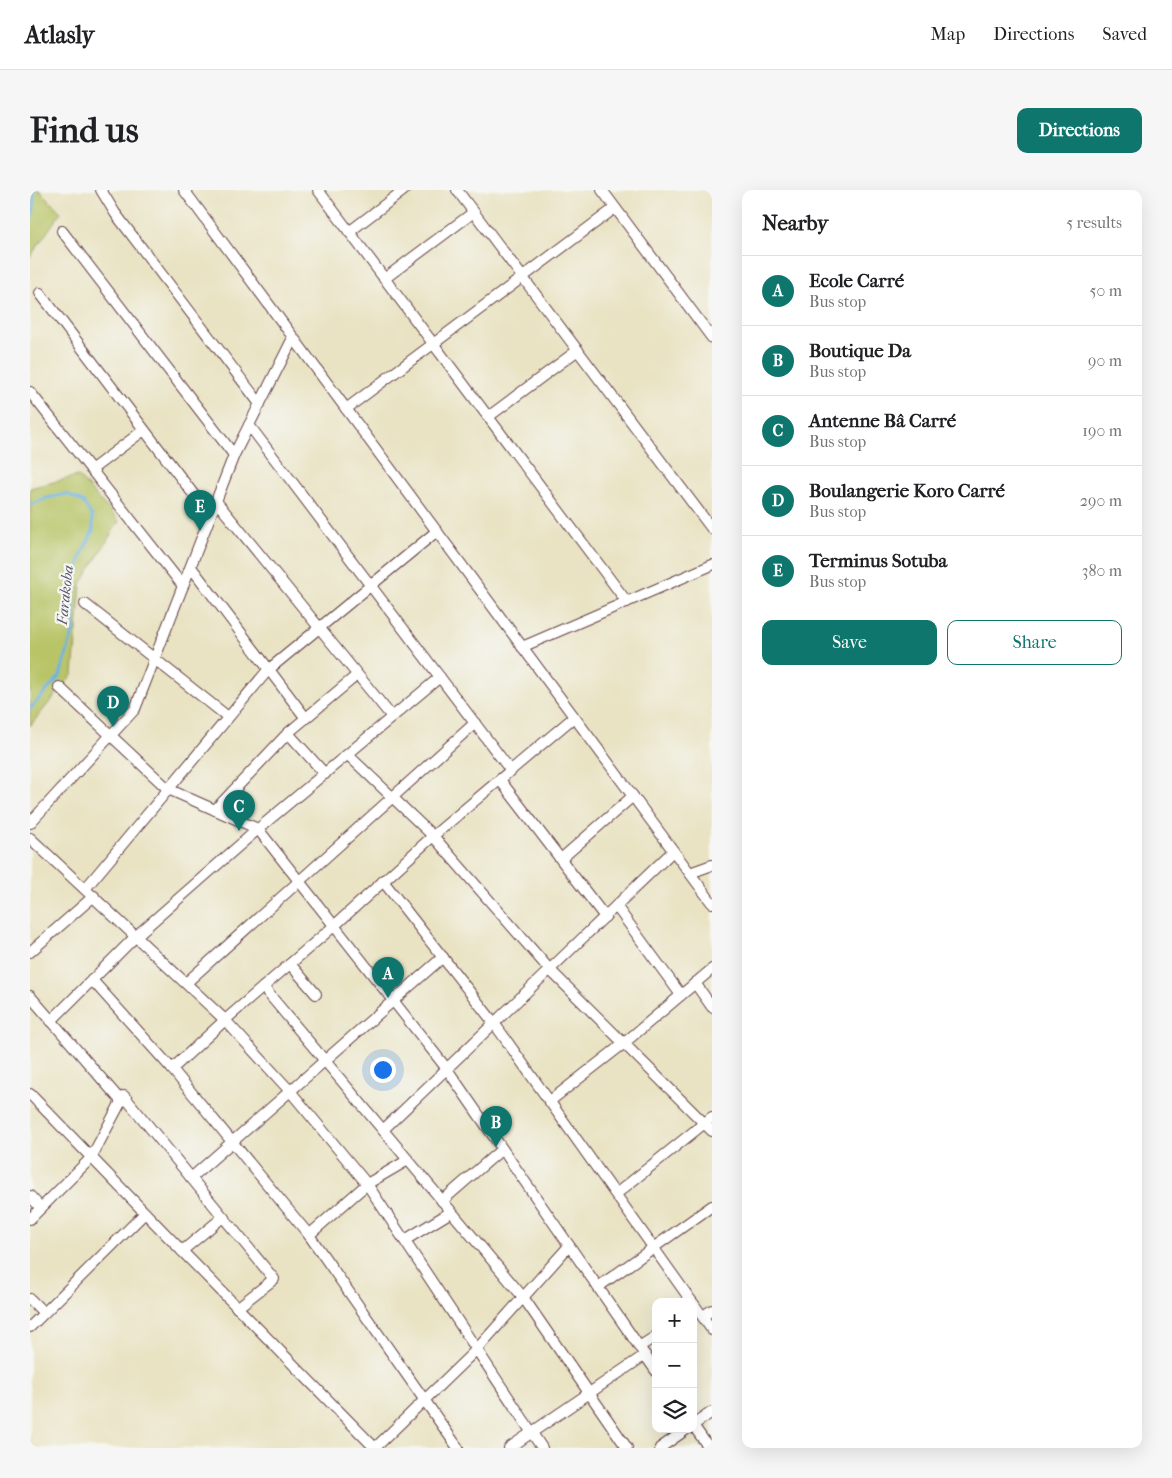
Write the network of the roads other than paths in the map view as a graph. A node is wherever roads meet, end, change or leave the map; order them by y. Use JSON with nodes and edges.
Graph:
{"nodes":[{"id":1,"x":101,"y":190,"type":"edge"},
{"id":2,"x":184,"y":190,"type":"edge"},
{"id":3,"x":318,"y":190,"type":"edge"},
{"id":4,"x":404,"y":190,"type":"edge"},
{"id":5,"x":457,"y":190,"type":"edge"},
{"id":6,"x":602,"y":190,"type":"edge"},
{"id":7,"x":615,"y":208,"type":"junction"},
{"id":8,"x":474,"y":212,"type":"junction"},
{"id":9,"x":62,"y":230,"type":"dead end"},
{"id":10,"x":349,"y":232,"type":"junction"},
{"id":11,"x":522,"y":277,"type":"junction"},
{"id":12,"x":384,"y":279,"type":"junction"},
{"id":13,"x":40,"y":293,"type":"dead end"},
{"id":14,"x":293,"y":338,"type":"junction"},
{"id":15,"x":712,"y":338,"type":"edge"},
{"id":16,"x":433,"y":344,"type":"junction"},
{"id":17,"x":578,"y":350,"type":"junction"},
{"id":18,"x":30,"y":392,"type":"edge"},
{"id":19,"x":39,"y":404,"type":"junction"},
{"id":20,"x":260,"y":404,"type":"junction"},
{"id":21,"x":346,"y":409,"type":"junction"},
{"id":22,"x":30,"y":410,"type":"edge"},
{"id":23,"x":488,"y":417,"type":"junction"},
{"id":24,"x":249,"y":425,"type":"junction"},
{"id":25,"x":144,"y":430,"type":"junction"},
{"id":26,"x":234,"y":455,"type":"junction"},
{"id":27,"x":90,"y":470,"type":"junction"},
{"id":28,"x":216,"y":501,"type":"junction"},
{"id":29,"x":210,"y":516,"type":"junction"},
{"id":30,"x":712,"y":530,"type":"edge"},
{"id":31,"x":437,"y":531,"type":"junction"},
{"id":32,"x":712,"y":565,"type":"edge"},
{"id":33,"x":191,"y":567,"type":"junction"},
{"id":34,"x":183,"y":586,"type":"junction"},
{"id":35,"x":371,"y":586,"type":"junction"},
{"id":36,"x":627,"y":602,"type":"junction"},
{"id":37,"x":85,"y":604,"type":"dead end"},
{"id":38,"x":319,"y":628,"type":"junction"},
{"id":39,"x":522,"y":647,"type":"junction"},
{"id":40,"x":155,"y":659,"type":"junction"},
{"id":41,"x":268,"y":670,"type":"junction"},
{"id":42,"x":357,"y":675,"type":"junction"},
{"id":43,"x":440,"y":676,"type":"junction"},
{"id":44,"x":59,"y":686,"type":"dead end"},
{"id":45,"x":228,"y":717,"type":"junction"},
{"id":46,"x":392,"y":717,"type":"junction"},
{"id":47,"x":574,"y":717,"type":"junction"},
{"id":48,"x":305,"y":718,"type":"junction"},
{"id":49,"x":475,"y":723,"type":"junction"},
{"id":50,"x":288,"y":733,"type":"junction"},
{"id":51,"x":111,"y":735,"type":"junction"},
{"id":52,"x":348,"y":755,"type":"junction"},
{"id":53,"x":511,"y":771,"type":"junction"},
{"id":54,"x":325,"y":774,"type":"junction"},
{"id":55,"x":500,"y":780,"type":"junction"},
{"id":56,"x":168,"y":789,"type":"junction"},
{"id":57,"x":633,"y":796,"type":"junction"},
{"id":58,"x":392,"y":797,"type":"junction"},
{"id":59,"x":215,"y":810,"type":"junction"},
{"id":60,"x":30,"y":823,"type":"edge"},
{"id":61,"x":258,"y":829,"type":"junction"},
{"id":62,"x":433,"y":836,"type":"junction"},
{"id":63,"x":30,"y":838,"type":"edge"},
{"id":64,"x":674,"y":851,"type":"junction"},
{"id":65,"x":561,"y":859,"type":"junction"},
{"id":66,"x":712,"y":865,"type":"edge"},
{"id":67,"x":690,"y":873,"type":"junction"},
{"id":68,"x":299,"y":880,"type":"junction"},
{"id":69,"x":383,"y":882,"type":"junction"},
{"id":70,"x":85,"y":889,"type":"junction"},
{"id":71,"x":94,"y":896,"type":"junction"},
{"id":72,"x":712,"y":903,"type":"edge"},
{"id":73,"x":616,"y":906,"type":"junction"},
{"id":74,"x":605,"y":917,"type":"junction"},
{"id":75,"x":334,"y":926,"type":"junction"},
{"id":76,"x":136,"y":936,"type":"junction"},
{"id":77,"x":30,"y":952,"type":"edge"},
{"id":78,"x":443,"y":957,"type":"junction"},
{"id":79,"x":290,"y":964,"type":"junction"},
{"id":80,"x":712,"y":969,"type":"edge"},
{"id":81,"x":550,"y":970,"type":"junction"},
{"id":82,"x":92,"y":980,"type":"junction"},
{"id":83,"x":186,"y":983,"type":"junction"},
{"id":84,"x":695,"y":983,"type":"junction"},
{"id":85,"x":263,"y":988,"type":"junction"},
{"id":86,"x":316,"y":994,"type":"dead end"},
{"id":87,"x":681,"y":995,"type":"junction"},
{"id":88,"x":30,"y":996,"type":"edge"},
{"id":89,"x":394,"y":1001,"type":"junction"},
{"id":90,"x":712,"y":1007,"type":"edge"},
{"id":91,"x":225,"y":1020,"type":"junction"},
{"id":92,"x":52,"y":1021,"type":"junction"},
{"id":93,"x":494,"y":1023,"type":"junction"},
{"id":94,"x":623,"y":1044,"type":"junction"},
{"id":95,"x":325,"y":1061,"type":"junction"},
{"id":96,"x":172,"y":1069,"type":"junction"},
{"id":97,"x":447,"y":1069,"type":"junction"},
{"id":98,"x":290,"y":1091,"type":"junction"},
{"id":99,"x":30,"y":1094,"type":"edge"},
{"id":100,"x":121,"y":1101,"type":"junction"},
{"id":101,"x":550,"y":1101,"type":"junction"},
{"id":102,"x":708,"y":1120,"type":"edge"},
{"id":103,"x":383,"y":1130,"type":"junction"},
{"id":104,"x":712,"y":1131,"type":"edge"},
{"id":105,"x":233,"y":1142,"type":"junction"},
{"id":106,"x":502,"y":1149,"type":"junction"},
{"id":107,"x":91,"y":1158,"type":"junction"},
{"id":108,"x":408,"y":1160,"type":"junction"},
{"id":109,"x":191,"y":1178,"type":"junction"},
{"id":110,"x":367,"y":1184,"type":"junction"},
{"id":111,"x":616,"y":1194,"type":"junction"},
{"id":112,"x":30,"y":1196,"type":"edge"},
{"id":113,"x":442,"y":1201,"type":"junction"},
{"id":114,"x":712,"y":1206,"type":"edge"},
{"id":115,"x":41,"y":1208,"type":"junction"},
{"id":116,"x":451,"y":1212,"type":"junction"},
{"id":117,"x":144,"y":1213,"type":"junction"},
{"id":118,"x":223,"y":1217,"type":"junction"},
{"id":119,"x":30,"y":1219,"type":"edge"},
{"id":120,"x":309,"y":1235,"type":"junction"},
{"id":121,"x":405,"y":1240,"type":"junction"},
{"id":122,"x":569,"y":1246,"type":"junction"},
{"id":123,"x":654,"y":1248,"type":"junction"},
{"id":124,"x":182,"y":1252,"type":"junction"},
{"id":125,"x":598,"y":1287,"type":"junction"},
{"id":126,"x":523,"y":1297,"type":"junction"},
{"id":127,"x":689,"y":1298,"type":"edge"},
{"id":128,"x":30,"y":1299,"type":"edge"},
{"id":129,"x":237,"y":1308,"type":"junction"},
{"id":130,"x":697,"y":1308,"type":"edge"},
{"id":131,"x":697,"y":1309,"type":"edge"},
{"id":132,"x":712,"y":1310,"type":"edge"},
{"id":133,"x":44,"y":1313,"type":"junction"},
{"id":134,"x":30,"y":1327,"type":"edge"},
{"id":135,"x":712,"y":1330,"type":"edge"},
{"id":136,"x":652,"y":1340,"type":"edge"},
{"id":137,"x":476,"y":1349,"type":"junction"},
{"id":138,"x":642,"y":1351,"type":"junction"},
{"id":139,"x":652,"y":1365,"type":"edge"},
{"id":140,"x":589,"y":1393,"type":"junction"},
{"id":141,"x":425,"y":1400,"type":"junction"},
{"id":142,"x":712,"y":1412,"type":"edge"},
{"id":143,"x":697,"y":1422,"type":"edge"},
{"id":144,"x":697,"y":1430,"type":"edge"},
{"id":145,"x":532,"y":1432,"type":"junction"},
{"id":146,"x":681,"y":1433,"type":"edge"},
{"id":147,"x":375,"y":1448,"type":"edge"},
{"id":148,"x":458,"y":1448,"type":"edge"},
{"id":149,"x":509,"y":1448,"type":"edge"},
{"id":150,"x":542,"y":1448,"type":"edge"},
{"id":151,"x":627,"y":1448,"type":"edge"},
{"id":152,"x":660,"y":1448,"type":"edge"},
{"id":153,"x":710,"y":1448,"type":"edge"}],
"edges":[{"from":1,"to":20,"type":"street"},
{"from":2,"to":14,"type":"street"},
{"from":3,"to":10,"type":"street"},
{"from":4,"to":10,"type":"street"},
{"from":5,"to":8,"type":"street"},
{"from":6,"to":7,"type":"street"},
{"from":7,"to":11,"type":"street"},
{"from":7,"to":15,"type":"street"},
{"from":8,"to":11,"type":"street"},
{"from":8,"to":12,"type":"street"},
{"from":9,"to":26,"type":"street"},
{"from":10,"to":12,"type":"street"},
{"from":11,"to":16,"type":"street"},
{"from":11,"to":17,"type":"street"},
{"from":12,"to":16,"type":"street"},
{"from":13,"to":25,"type":"street"},
{"from":14,"to":20,"type":"street"},
{"from":14,"to":21,"type":"street"},
{"from":16,"to":21,"type":"street"},
{"from":16,"to":23,"type":"street"},
{"from":17,"to":23,"type":"street"},
{"from":17,"to":30,"type":"street"},
{"from":18,"to":19,"type":"street"},
{"from":19,"to":22,"type":"street"},
{"from":19,"to":27,"type":"street"},
{"from":20,"to":24,"type":"street"},
{"from":21,"to":31,"type":"street"},
{"from":23,"to":36,"type":"street"},
{"from":24,"to":26,"type":"street"},
{"from":24,"to":35,"type":"street"},
{"from":25,"to":27,"type":"street"},
{"from":25,"to":29,"type":"street"},
{"from":26,"to":28,"type":"street"},
{"from":27,"to":34,"type":"street"},
{"from":28,"to":29,"type":"street"},
{"from":28,"to":38,"type":"street"},
{"from":29,"to":33,"type":"street"},
{"from":31,"to":35,"type":"street"},
{"from":31,"to":39,"type":"street"},
{"from":32,"to":36,"type":"street"},
{"from":33,"to":34,"type":"street"},
{"from":33,"to":41,"type":"street"},
{"from":34,"to":40,"type":"street"},
{"from":35,"to":38,"type":"street"},
{"from":35,"to":43,"type":"street"},
{"from":36,"to":39,"type":"street"},
{"from":37,"to":40,"type":"street"},
{"from":38,"to":41,"type":"street"},
{"from":38,"to":42,"type":"street"},
{"from":39,"to":47,"type":"street"},
{"from":40,"to":45,"type":"street"},
{"from":40,"to":51,"type":"street"},
{"from":41,"to":45,"type":"street"},
{"from":41,"to":48,"type":"street"},
{"from":42,"to":46,"type":"street"},
{"from":42,"to":48,"type":"street"},
{"from":43,"to":46,"type":"street"},
{"from":43,"to":49,"type":"street"},
{"from":44,"to":51,"type":"street"},
{"from":45,"to":56,"type":"street"},
{"from":46,"to":52,"type":"street"},
{"from":47,"to":53,"type":"street"},
{"from":47,"to":57,"type":"street"},
{"from":48,"to":50,"type":"street"},
{"from":49,"to":53,"type":"street"},
{"from":49,"to":58,"type":"street"},
{"from":50,"to":54,"type":"street"},
{"from":50,"to":59,"type":"street"},
{"from":51,"to":56,"type":"street"},
{"from":51,"to":60,"type":"street"},
{"from":52,"to":54,"type":"street"},
{"from":52,"to":58,"type":"street"},
{"from":53,"to":55,"type":"street"},
{"from":54,"to":61,"type":"street"},
{"from":55,"to":62,"type":"street"},
{"from":55,"to":65,"type":"street"},
{"from":56,"to":59,"type":"street"},
{"from":56,"to":70,"type":"street"},
{"from":57,"to":64,"type":"street"},
{"from":57,"to":65,"type":"street"},
{"from":58,"to":62,"type":"street"},
{"from":58,"to":68,"type":"street"},
{"from":59,"to":61,"type":"street"},
{"from":61,"to":68,"type":"street"},
{"from":61,"to":76,"type":"street"},
{"from":62,"to":69,"type":"street"},
{"from":62,"to":81,"type":"street"},
{"from":63,"to":70,"type":"street"},
{"from":64,"to":67,"type":"street"},
{"from":64,"to":73,"type":"street"},
{"from":65,"to":74,"type":"street"},
{"from":66,"to":67,"type":"street"},
{"from":67,"to":72,"type":"street"},
{"from":68,"to":75,"type":"street"},
{"from":68,"to":83,"type":"street"},
{"from":69,"to":75,"type":"street"},
{"from":69,"to":78,"type":"street"},
{"from":70,"to":71,"type":"street"},
{"from":71,"to":76,"type":"street"},
{"from":71,"to":77,"type":"street"},
{"from":73,"to":74,"type":"street"},
{"from":73,"to":87,"type":"street"},
{"from":74,"to":81,"type":"street"},
{"from":75,"to":79,"type":"street"},
{"from":75,"to":89,"type":"street"},
{"from":76,"to":82,"type":"street"},
{"from":76,"to":83,"type":"street"},
{"from":78,"to":89,"type":"street"},
{"from":78,"to":93,"type":"street"},
{"from":79,"to":85,"type":"street"},
{"from":79,"to":86,"type":"street"},
{"from":80,"to":84,"type":"street"},
{"from":81,"to":93,"type":"street"},
{"from":81,"to":94,"type":"street"},
{"from":82,"to":92,"type":"street"},
{"from":82,"to":96,"type":"street"},
{"from":83,"to":91,"type":"street"},
{"from":84,"to":87,"type":"street"},
{"from":84,"to":90,"type":"street"},
{"from":85,"to":91,"type":"street"},
{"from":85,"to":95,"type":"street"},
{"from":87,"to":94,"type":"street"},
{"from":88,"to":92,"type":"street"},
{"from":89,"to":95,"type":"street"},
{"from":89,"to":97,"type":"street"},
{"from":91,"to":96,"type":"street"},
{"from":91,"to":98,"type":"street"},
{"from":92,"to":100,"type":"street"},
{"from":93,"to":97,"type":"street"},
{"from":93,"to":101,"type":"street"},
{"from":94,"to":101,"type":"street"},
{"from":94,"to":102,"type":"street"},
{"from":95,"to":98,"type":"street"},
{"from":95,"to":103,"type":"street"},
{"from":96,"to":105,"type":"street"},
{"from":97,"to":103,"type":"street"},
{"from":97,"to":106,"type":"street"},
{"from":98,"to":105,"type":"street"},
{"from":98,"to":110,"type":"street"},
{"from":99,"to":107,"type":"street"},
{"from":100,"to":107,"type":"street"},
{"from":100,"to":109,"type":"street"},
{"from":101,"to":111,"type":"street"},
{"from":102,"to":104,"type":"street"},
{"from":102,"to":111,"type":"street"},
{"from":103,"to":108,"type":"street"},
{"from":105,"to":109,"type":"street"},
{"from":105,"to":120,"type":"street"},
{"from":106,"to":113,"type":"street"},
{"from":106,"to":122,"type":"street"},
{"from":107,"to":115,"type":"street"},
{"from":107,"to":117,"type":"street"},
{"from":108,"to":110,"type":"street"},
{"from":108,"to":113,"type":"street"},
{"from":109,"to":118,"type":"street"},
{"from":110,"to":120,"type":"street"},
{"from":110,"to":121,"type":"street"},
{"from":111,"to":123,"type":"street"},
{"from":112,"to":115,"type":"street"},
{"from":113,"to":116,"type":"street"},
{"from":114,"to":123,"type":"street"},
{"from":115,"to":119,"type":"street"},
{"from":116,"to":121,"type":"street"},
{"from":116,"to":126,"type":"street"},
{"from":117,"to":124,"type":"street"},
{"from":117,"to":133,"type":"street"},
{"from":118,"to":124,"type":"street"},
{"from":118,"to":129,"type":"street"},
{"from":120,"to":141,"type":"street"},
{"from":121,"to":137,"type":"street"},
{"from":122,"to":125,"type":"street"},
{"from":122,"to":126,"type":"street"},
{"from":123,"to":125,"type":"street"},
{"from":123,"to":127,"type":"street"},
{"from":124,"to":129,"type":"street"},
{"from":125,"to":138,"type":"street"},
{"from":126,"to":137,"type":"street"},
{"from":126,"to":140,"type":"street"},
{"from":128,"to":133,"type":"street"},
{"from":129,"to":147,"type":"street"},
{"from":130,"to":132,"type":"street"},
{"from":131,"to":135,"type":"street"},
{"from":133,"to":134,"type":"street"},
{"from":136,"to":138,"type":"street"},
{"from":137,"to":141,"type":"street"},
{"from":137,"to":145,"type":"street"},
{"from":138,"to":139,"type":"street"},
{"from":138,"to":140,"type":"street"},
{"from":140,"to":145,"type":"street"},
{"from":140,"to":151,"type":"street"},
{"from":141,"to":147,"type":"street"},
{"from":141,"to":148,"type":"street"},
{"from":142,"to":143,"type":"street"},
{"from":144,"to":153,"type":"street"},
{"from":145,"to":149,"type":"street"},
{"from":145,"to":150,"type":"street"},
{"from":146,"to":152,"type":"street"}]}
